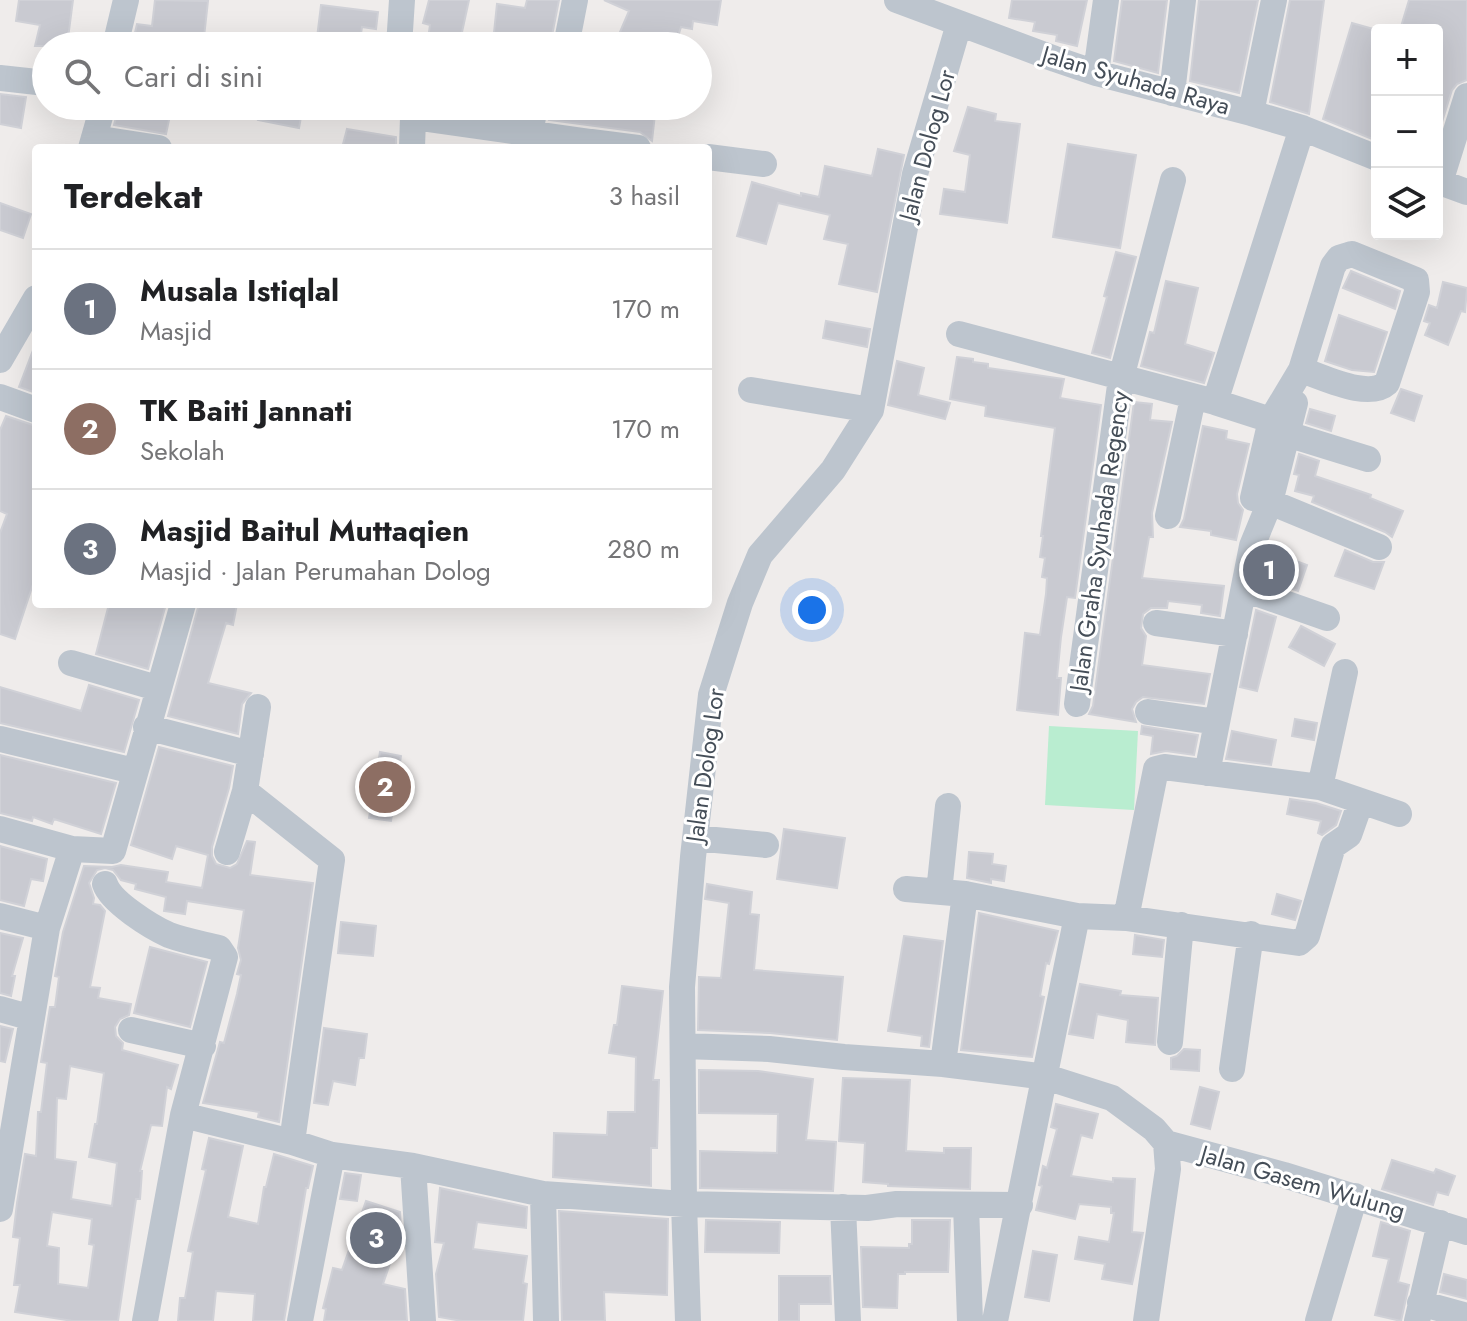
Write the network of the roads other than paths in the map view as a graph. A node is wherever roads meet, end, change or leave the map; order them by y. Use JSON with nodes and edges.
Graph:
{"nodes":[{"id":1,"x":126,"y":0,"type":"edge"},
{"id":2,"x":402,"y":0,"type":"edge"},
{"id":3,"x":575,"y":0,"type":"edge"},
{"id":4,"x":897,"y":0,"type":"edge"},
{"id":5,"x":1106,"y":0,"type":"edge"},
{"id":6,"x":1183,"y":0,"type":"edge"},
{"id":7,"x":1274,"y":0,"type":"edge"},
{"id":8,"x":950,"y":14,"type":"edge"},
{"id":9,"x":121,"y":32,"type":"edge"},
{"id":10,"x":400,"y":32,"type":"edge"},
{"id":11,"x":569,"y":32,"type":"edge"},
{"id":12,"x":1096,"y":73,"type":"junction"},
{"id":13,"x":0,"y":78,"type":"edge"},
{"id":14,"x":32,"y":81,"type":"edge"},
{"id":15,"x":1172,"y":93,"type":"junction"},
{"id":16,"x":1467,"y":96,"type":"edge"},
{"id":17,"x":1251,"y":113,"type":"junction"},
{"id":18,"x":99,"y":120,"type":"edge"},
{"id":19,"x":412,"y":120,"type":"edge"},
{"id":20,"x":455,"y":120,"type":"edge"},
{"id":21,"x":532,"y":120,"type":"edge"},
{"id":22,"x":1302,"y":128,"type":"junction"},
{"id":23,"x":530,"y":134,"type":"junction"},
{"id":24,"x":92,"y":143,"type":"edge"},
{"id":25,"x":412,"y":144,"type":"edge"},
{"id":26,"x":585,"y":144,"type":"edge"},
{"id":27,"x":1371,"y":156,"type":"edge"},
{"id":28,"x":712,"y":158,"type":"edge"},
{"id":29,"x":764,"y":164,"type":"dead end"},
{"id":30,"x":1442,"y":168,"type":"edge"},
{"id":31,"x":1173,"y":180,"type":"dead end"},
{"id":32,"x":1443,"y":183,"type":"edge"},
{"id":33,"x":1467,"y":192,"type":"edge"},
{"id":34,"x":32,"y":301,"type":"edge"},
{"id":35,"x":11,"y":317,"type":"edge"},
{"id":36,"x":959,"y":334,"type":"dead end"},
{"id":37,"x":0,"y":360,"type":"edge"},
{"id":38,"x":1301,"y":370,"type":"junction"},
{"id":39,"x":1121,"y":378,"type":"junction"},
{"id":40,"x":751,"y":390,"type":"dead end"},
{"id":41,"x":0,"y":397,"type":"edge"},
{"id":42,"x":1204,"y":400,"type":"junction"},
{"id":43,"x":1295,"y":403,"type":"dead end"},
{"id":44,"x":32,"y":409,"type":"edge"},
{"id":45,"x":871,"y":410,"type":"junction"},
{"id":46,"x":1279,"y":427,"type":"junction"},
{"id":47,"x":1368,"y":459,"type":"dead end"},
{"id":48,"x":1270,"y":502,"type":"junction"},
{"id":49,"x":1168,"y":516,"type":"dead end"},
{"id":50,"x":1244,"y":535,"type":"dead end"},
{"id":51,"x":1379,"y":547,"type":"dead end"},
{"id":52,"x":1244,"y":589,"type":"junction"},
{"id":53,"x":182,"y":608,"type":"edge"},
{"id":54,"x":1327,"y":618,"type":"dead end"},
{"id":55,"x":1156,"y":623,"type":"dead end"},
{"id":56,"x":1235,"y":634,"type":"junction"},
{"id":57,"x":71,"y":663,"type":"dead end"},
{"id":58,"x":1345,"y":672,"type":"dead end"},
{"id":59,"x":157,"y":688,"type":"junction"},
{"id":60,"x":1077,"y":704,"type":"dead end"},
{"id":61,"x":258,"y":707,"type":"dead end"},
{"id":62,"x":1148,"y":712,"type":"dead end"},
{"id":63,"x":1217,"y":722,"type":"junction"},
{"id":64,"x":146,"y":727,"type":"junction"},
{"id":65,"x":0,"y":739,"type":"edge"},
{"id":66,"x":251,"y":754,"type":"junction"},
{"id":67,"x":134,"y":771,"type":"junction"},
{"id":68,"x":1207,"y":773,"type":"junction"},
{"id":69,"x":1320,"y":787,"type":"junction"},
{"id":70,"x":245,"y":791,"type":"junction"},
{"id":71,"x":1361,"y":801,"type":"junction"},
{"id":72,"x":948,"y":806,"type":"dead end"},
{"id":73,"x":1399,"y":814,"type":"dead end"},
{"id":74,"x":0,"y":829,"type":"edge"},
{"id":75,"x":695,"y":838,"type":"junction"},
{"id":76,"x":766,"y":845,"type":"dead end"},
{"id":77,"x":72,"y":849,"type":"junction"},
{"id":78,"x":227,"y":852,"type":"dead end"},
{"id":79,"x":105,"y":884,"type":"dead end"},
{"id":80,"x":906,"y":889,"type":"dead end"},
{"id":81,"x":952,"y":893,"type":"junction"},
{"id":82,"x":0,"y":916,"type":"edge"},
{"id":83,"x":1077,"y":916,"type":"junction"},
{"id":84,"x":1126,"y":918,"type":"junction"},
{"id":85,"x":1181,"y":925,"type":"junction"},
{"id":86,"x":47,"y":928,"type":"junction"},
{"id":87,"x":1251,"y":934,"type":"junction"},
{"id":88,"x":0,"y":1009,"type":"edge"},
{"id":89,"x":32,"y":1018,"type":"junction"},
{"id":90,"x":131,"y":1030,"type":"dead end"},
{"id":91,"x":1170,"y":1042,"type":"dead end"},
{"id":92,"x":203,"y":1046,"type":"junction"},
{"id":93,"x":683,"y":1046,"type":"junction"},
{"id":94,"x":943,"y":1064,"type":"junction"},
{"id":95,"x":1232,"y":1069,"type":"dead end"},
{"id":96,"x":1046,"y":1077,"type":"junction"},
{"id":97,"x":8,"y":1094,"type":"edge"},
{"id":98,"x":183,"y":1115,"type":"junction"},
{"id":99,"x":292,"y":1142,"type":"junction"},
{"id":100,"x":1166,"y":1143,"type":"junction"},
{"id":101,"x":332,"y":1155,"type":"junction"},
{"id":102,"x":413,"y":1166,"type":"junction"},
{"id":103,"x":543,"y":1194,"type":"junction"},
{"id":104,"x":1355,"y":1196,"type":"junction"},
{"id":105,"x":684,"y":1204,"type":"junction"},
{"id":106,"x":966,"y":1205,"type":"junction"},
{"id":107,"x":1020,"y":1205,"type":"junction"},
{"id":108,"x":0,"y":1207,"type":"edge"},
{"id":109,"x":843,"y":1207,"type":"junction"},
{"id":110,"x":1440,"y":1223,"type":"junction"},
{"id":111,"x":1467,"y":1232,"type":"edge"},
{"id":112,"x":1418,"y":1312,"type":"edge"},
{"id":113,"x":1467,"y":1316,"type":"edge"},
{"id":114,"x":145,"y":1321,"type":"edge"},
{"id":115,"x":300,"y":1321,"type":"edge"},
{"id":116,"x":423,"y":1321,"type":"edge"},
{"id":117,"x":546,"y":1321,"type":"edge"},
{"id":118,"x":688,"y":1321,"type":"edge"},
{"id":119,"x":848,"y":1321,"type":"edge"},
{"id":120,"x":970,"y":1321,"type":"edge"},
{"id":121,"x":995,"y":1321,"type":"edge"},
{"id":122,"x":1146,"y":1321,"type":"edge"},
{"id":123,"x":1318,"y":1321,"type":"edge"}],
"edges":[{"from":1,"to":9,"type":"street"},
{"from":2,"to":10,"type":"street"},
{"from":3,"to":11,"type":"street"},
{"from":4,"to":8,"type":"street","name":"Jalan Syuhada Raya"},
{"from":5,"to":12,"type":"street"},
{"from":6,"to":15,"type":"street"},
{"from":7,"to":17,"type":"street"},
{"from":8,"to":12,"type":"street","name":"Jalan Syuhada Raya"},
{"from":8,"to":45,"type":"street","name":"Jalan Dolog Lor"},
{"from":12,"to":15,"type":"street","name":"Jalan Syuhada Raya"},
{"from":13,"to":14,"type":"street"},
{"from":15,"to":17,"type":"street","name":"Jalan Syuhada Raya"},
{"from":16,"to":30,"type":"street"},
{"from":17,"to":22,"type":"street","name":"Jalan Syuhada Raya"},
{"from":18,"to":24,"type":"street"},
{"from":19,"to":25,"type":"street"},
{"from":20,"to":23,"type":"street"},
{"from":21,"to":23,"type":"street"},
{"from":22,"to":27,"type":"street","name":"Jalan Syuhada Raya"},
{"from":22,"to":42,"type":"street"},
{"from":23,"to":26,"type":"street"},
{"from":28,"to":29,"type":"street"},
{"from":31,"to":39,"type":"street","name":"Jalan Graha Syuhada Regency"},
{"from":32,"to":33,"type":"street"},
{"from":34,"to":35,"type":"street"},
{"from":35,"to":37,"type":"street"},
{"from":36,"to":39,"type":"street","name":"Jalan Graha Syuhada Regency"},
{"from":38,"to":38,"type":"street"},
{"from":38,"to":46,"type":"street"},
{"from":39,"to":42,"type":"street","name":"Jalan Graha Syuhada Regency"},
{"from":39,"to":60,"type":"street","name":"Jalan Graha Syuhada Regency"},
{"from":40,"to":45,"type":"street"},
{"from":41,"to":44,"type":"street"},
{"from":42,"to":46,"type":"street","name":"Jalan Graha Syuhada Regency"},
{"from":42,"to":49,"type":"street"},
{"from":43,"to":46,"type":"street"},
{"from":45,"to":75,"type":"street","name":"Jalan Dolog Lor"},
{"from":46,"to":47,"type":"street","name":"Jalan Graha Syuhada Regency"},
{"from":46,"to":48,"type":"street"},
{"from":46,"to":50,"type":"street"},
{"from":48,"to":51,"type":"street"},
{"from":48,"to":52,"type":"street"},
{"from":52,"to":54,"type":"street"},
{"from":52,"to":56,"type":"street"},
{"from":53,"to":59,"type":"street"},
{"from":55,"to":56,"type":"street"},
{"from":56,"to":63,"type":"street"},
{"from":57,"to":59,"type":"street"},
{"from":58,"to":69,"type":"street"},
{"from":59,"to":64,"type":"street"},
{"from":61,"to":66,"type":"street"},
{"from":62,"to":63,"type":"street"},
{"from":63,"to":68,"type":"street"},
{"from":64,"to":66,"type":"street"},
{"from":64,"to":67,"type":"street"},
{"from":65,"to":67,"type":"street"},
{"from":66,"to":70,"type":"street"},
{"from":67,"to":77,"type":"street"},
{"from":68,"to":69,"type":"street"},
{"from":68,"to":84,"type":"street"},
{"from":69,"to":71,"type":"street"},
{"from":70,"to":78,"type":"street"},
{"from":70,"to":99,"type":"street"},
{"from":71,"to":73,"type":"street"},
{"from":71,"to":87,"type":"street"},
{"from":72,"to":81,"type":"street"},
{"from":74,"to":77,"type":"street"},
{"from":75,"to":76,"type":"street"},
{"from":75,"to":93,"type":"street","name":"Jalan Dolog Lor"},
{"from":77,"to":86,"type":"street"},
{"from":79,"to":92,"type":"street"},
{"from":80,"to":81,"type":"street"},
{"from":81,"to":83,"type":"street"},
{"from":81,"to":94,"type":"street"},
{"from":82,"to":86,"type":"street"},
{"from":83,"to":84,"type":"street"},
{"from":83,"to":96,"type":"street"},
{"from":84,"to":85,"type":"street"},
{"from":85,"to":87,"type":"street"},
{"from":85,"to":91,"type":"street"},
{"from":86,"to":89,"type":"street"},
{"from":87,"to":95,"type":"street"},
{"from":88,"to":89,"type":"street"},
{"from":89,"to":97,"type":"street"},
{"from":90,"to":92,"type":"street"},
{"from":92,"to":98,"type":"street"},
{"from":93,"to":94,"type":"street"},
{"from":93,"to":105,"type":"street","name":"Jalan Dolog Lor"},
{"from":94,"to":96,"type":"street"},
{"from":96,"to":100,"type":"street"},
{"from":96,"to":107,"type":"street"},
{"from":97,"to":108,"type":"street"},
{"from":98,"to":99,"type":"street"},
{"from":98,"to":114,"type":"street"},
{"from":99,"to":101,"type":"street"},
{"from":100,"to":104,"type":"street","name":"Jalan Gasem Wulung"},
{"from":100,"to":122,"type":"street"},
{"from":101,"to":102,"type":"street"},
{"from":101,"to":115,"type":"street"},
{"from":102,"to":103,"type":"street"},
{"from":102,"to":116,"type":"street"},
{"from":103,"to":105,"type":"street"},
{"from":103,"to":117,"type":"street"},
{"from":104,"to":110,"type":"street","name":"Jalan Gasem Wulung"},
{"from":104,"to":123,"type":"street"},
{"from":105,"to":109,"type":"street"},
{"from":105,"to":118,"type":"street","name":"Jalan Dolog Lor"},
{"from":106,"to":107,"type":"street"},
{"from":106,"to":109,"type":"street"},
{"from":106,"to":120,"type":"street"},
{"from":107,"to":121,"type":"street"},
{"from":109,"to":119,"type":"street"},
{"from":110,"to":111,"type":"street","name":"Jalan Gasem Wulung"},
{"from":110,"to":112,"type":"street"},
{"from":112,"to":113,"type":"street"}]}
